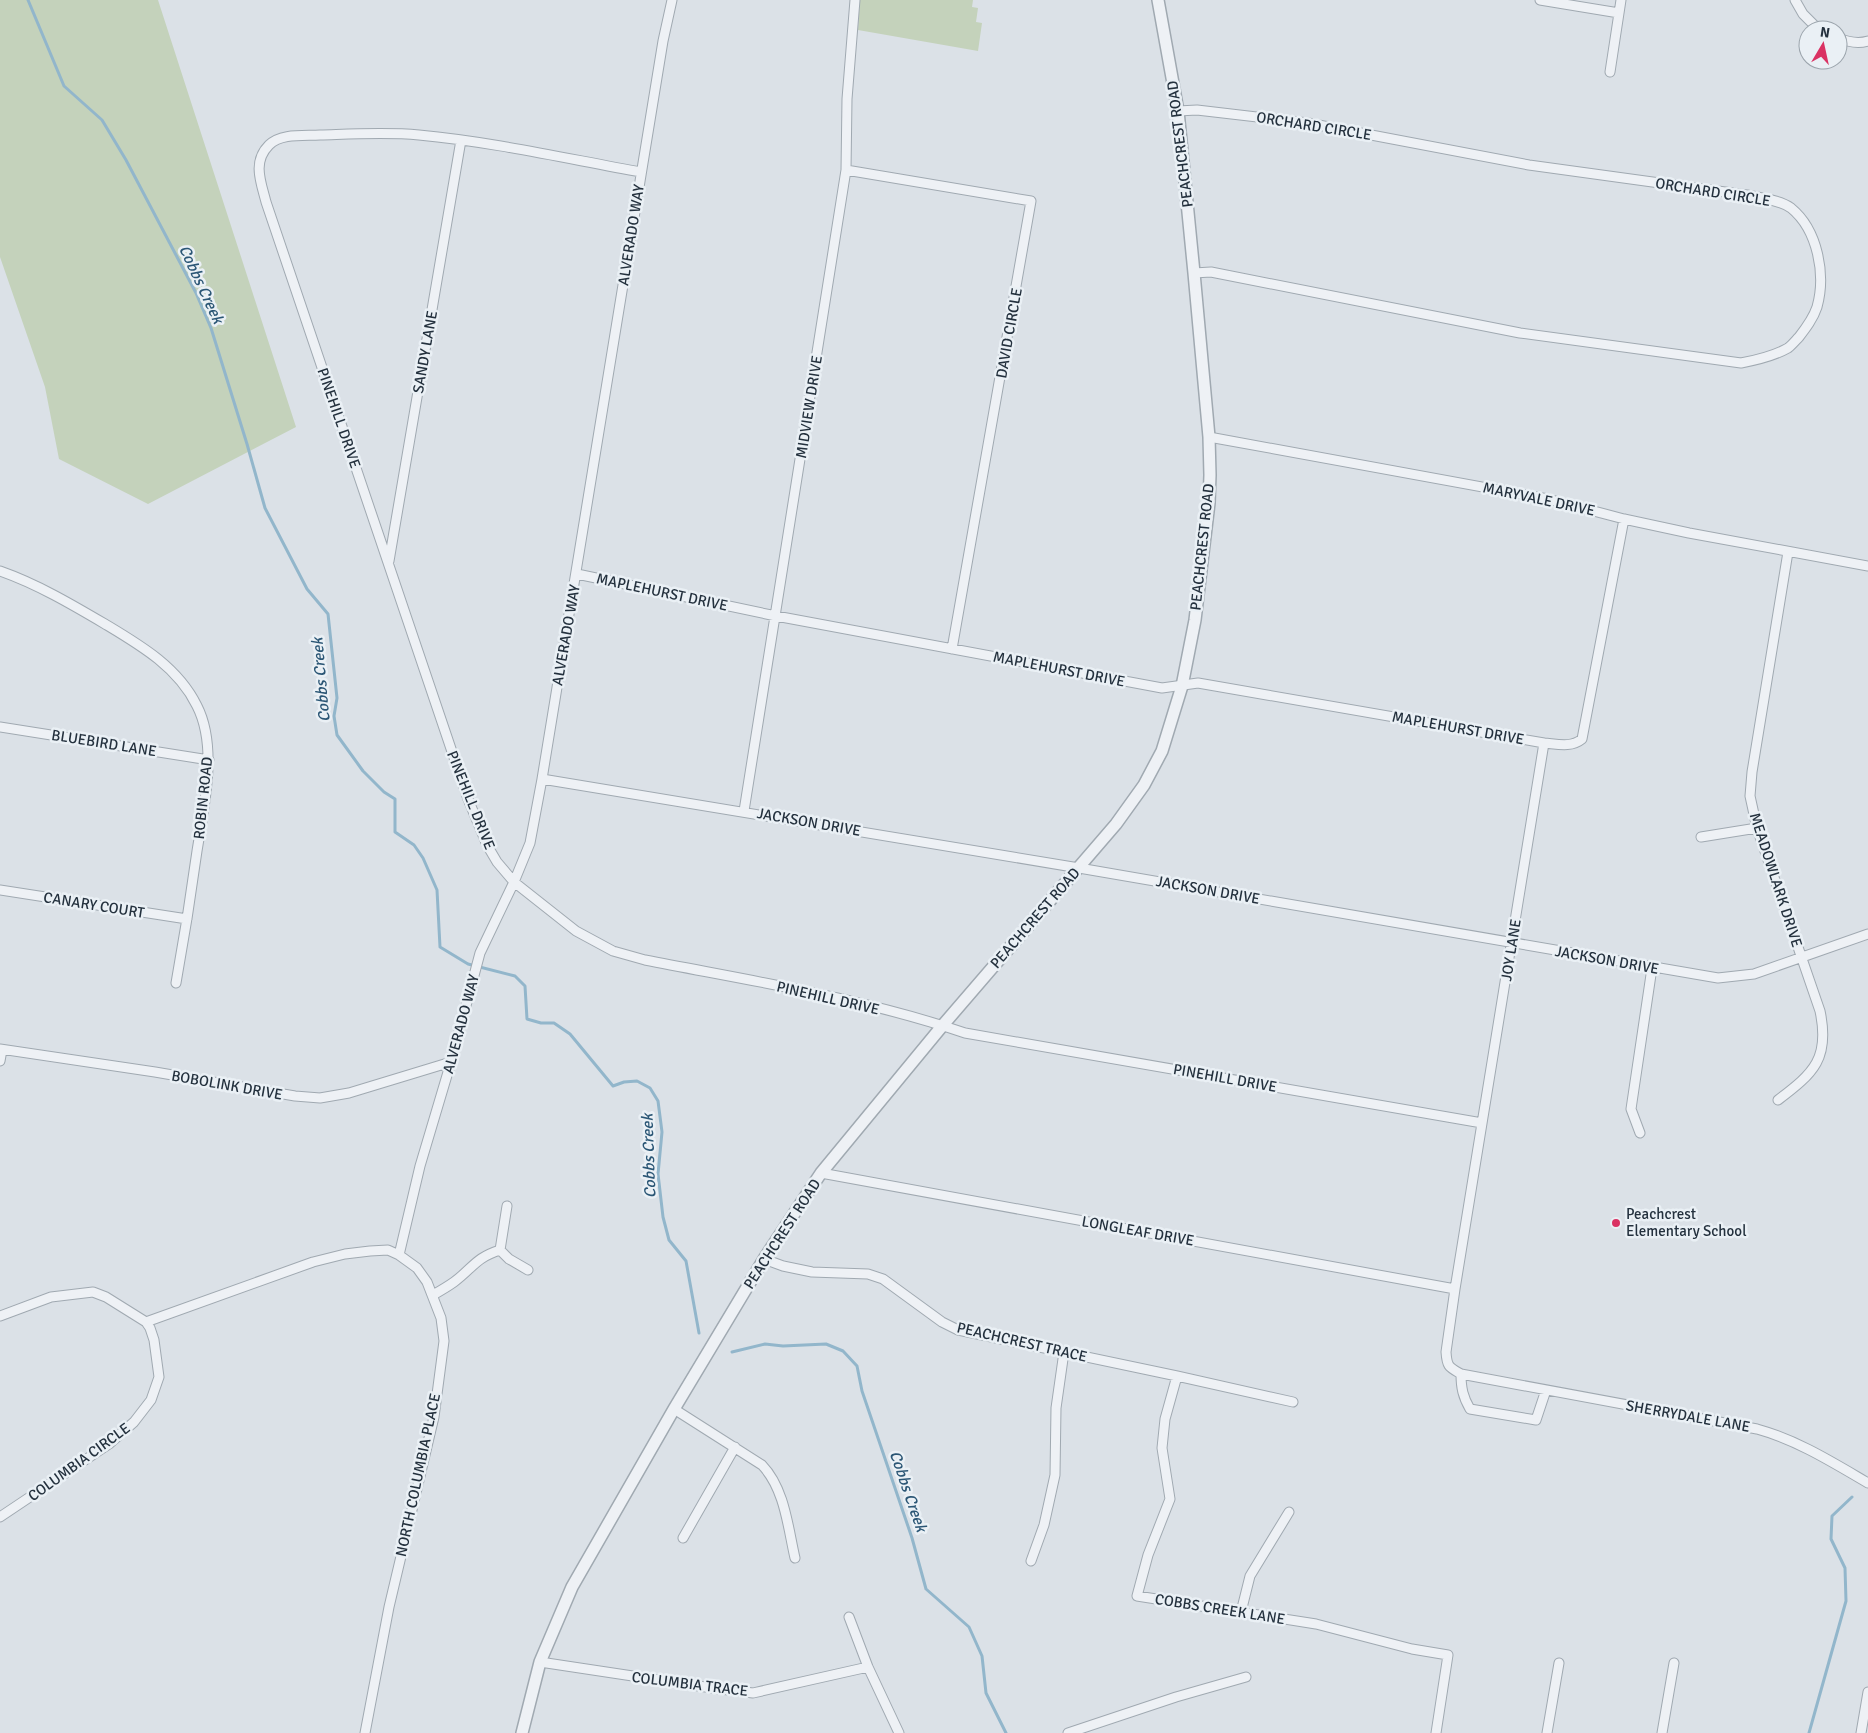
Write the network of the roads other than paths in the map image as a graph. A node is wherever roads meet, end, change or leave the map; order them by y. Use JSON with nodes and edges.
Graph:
{"nodes":[{"id":1,"x":672,"y":0,"type":"edge"},
{"id":2,"x":855,"y":0,"type":"edge"},
{"id":3,"x":1158,"y":0,"type":"edge"},
{"id":4,"x":1540,"y":0,"type":"edge"},
{"id":5,"x":1620,"y":0,"type":"edge"},
{"id":6,"x":1795,"y":0,"type":"edge"},
{"id":7,"x":1619,"y":13,"type":"junction"},
{"id":8,"x":1809,"y":20,"type":"edge"},
{"id":9,"x":1848,"y":41,"type":"edge"},
{"id":10,"x":1868,"y":41,"type":"edge"},
{"id":11,"x":1610,"y":72,"type":"dead end"},
{"id":12,"x":1178,"y":110,"type":"junction"},
{"id":13,"x":461,"y":140,"type":"junction"},
{"id":14,"x":846,"y":170,"type":"junction"},
{"id":15,"x":641,"y":172,"type":"junction"},
{"id":16,"x":1194,"y":273,"type":"junction"},
{"id":17,"x":1209,"y":437,"type":"junction"},
{"id":18,"x":1624,"y":519,"type":"junction"},
{"id":19,"x":1788,"y":552,"type":"junction"},
{"id":20,"x":388,"y":564,"type":"junction"},
{"id":21,"x":1868,"y":566,"type":"edge"},
{"id":22,"x":0,"y":571,"type":"edge"},
{"id":23,"x":576,"y":574,"type":"junction"},
{"id":24,"x":776,"y":616,"type":"junction"},
{"id":25,"x":952,"y":649,"type":"junction"},
{"id":26,"x":1182,"y":686,"type":"junction"},
{"id":27,"x":0,"y":727,"type":"edge"},
{"id":28,"x":1544,"y":743,"type":"junction"},
{"id":29,"x":209,"y":760,"type":"junction"},
{"id":30,"x":542,"y":779,"type":"junction"},
{"id":31,"x":744,"y":812,"type":"junction"},
{"id":32,"x":1756,"y":828,"type":"junction"},
{"id":33,"x":1700,"y":838,"type":"dead end"},
{"id":34,"x":1079,"y":868,"type":"junction"},
{"id":35,"x":514,"y":882,"type":"junction"},
{"id":36,"x":0,"y":890,"type":"edge"},
{"id":37,"x":187,"y":920,"type":"junction"},
{"id":38,"x":1868,"y":934,"type":"edge"},
{"id":39,"x":1512,"y":943,"type":"junction"},
{"id":40,"x":1801,"y":958,"type":"junction"},
{"id":41,"x":1652,"y":968,"type":"junction"},
{"id":42,"x":176,"y":983,"type":"dead end"},
{"id":43,"x":943,"y":1025,"type":"junction"},
{"id":44,"x":1,"y":1050,"type":"edge"},
{"id":45,"x":0,"y":1061,"type":"edge"},
{"id":46,"x":451,"y":1062,"type":"junction"},
{"id":47,"x":1778,"y":1100,"type":"dead end"},
{"id":48,"x":1482,"y":1123,"type":"junction"},
{"id":49,"x":1640,"y":1132,"type":"dead end"},
{"id":50,"x":821,"y":1173,"type":"junction"},
{"id":51,"x":507,"y":1206,"type":"dead end"},
{"id":52,"x":500,"y":1250,"type":"junction"},
{"id":53,"x":399,"y":1254,"type":"junction"},
{"id":54,"x":764,"y":1259,"type":"junction"},
{"id":55,"x":528,"y":1270,"type":"dead end"},
{"id":56,"x":1455,"y":1289,"type":"junction"},
{"id":57,"x":433,"y":1295,"type":"junction"},
{"id":58,"x":0,"y":1316,"type":"edge"},
{"id":59,"x":146,"y":1322,"type":"junction"},
{"id":60,"x":1064,"y":1352,"type":"junction"},
{"id":61,"x":1462,"y":1374,"type":"junction"},
{"id":62,"x":1176,"y":1376,"type":"junction"},
{"id":63,"x":1546,"y":1390,"type":"junction"},
{"id":64,"x":1293,"y":1402,"type":"dead end"},
{"id":65,"x":674,"y":1409,"type":"junction"},
{"id":66,"x":735,"y":1447,"type":"junction"},
{"id":67,"x":1868,"y":1483,"type":"edge"},
{"id":68,"x":1289,"y":1512,"type":"dead end"},
{"id":69,"x":0,"y":1517,"type":"edge"},
{"id":70,"x":683,"y":1538,"type":"dead end"},
{"id":71,"x":795,"y":1558,"type":"dead end"},
{"id":72,"x":1031,"y":1561,"type":"dead end"},
{"id":73,"x":1242,"y":1612,"type":"junction"},
{"id":74,"x":849,"y":1617,"type":"dead end"},
{"id":75,"x":540,"y":1662,"type":"junction"},
{"id":76,"x":1674,"y":1663,"type":"dead end"},
{"id":77,"x":1559,"y":1664,"type":"dead end"},
{"id":78,"x":868,"y":1667,"type":"junction"},
{"id":79,"x":1246,"y":1677,"type":"dead end"},
{"id":80,"x":1868,"y":1692,"type":"edge"},
{"id":81,"x":365,"y":1733,"type":"edge"},
{"id":82,"x":522,"y":1733,"type":"edge"},
{"id":83,"x":899,"y":1733,"type":"edge"},
{"id":84,"x":1068,"y":1733,"type":"edge"},
{"id":85,"x":1436,"y":1733,"type":"edge"},
{"id":86,"x":1547,"y":1733,"type":"edge"},
{"id":87,"x":1662,"y":1733,"type":"edge"},
{"id":88,"x":1861,"y":1733,"type":"edge"}],
"edges":[{"from":1,"to":15,"type":"street","name":"ALVERADO WAY"},
{"from":2,"to":14,"type":"street","name":"MIDVIEW DRIVE"},
{"from":3,"to":12,"type":"street","name":"PEACHCREST ROAD"},
{"from":4,"to":7,"type":"street"},
{"from":5,"to":7,"type":"street"},
{"from":6,"to":8,"type":"street"},
{"from":7,"to":11,"type":"street"},
{"from":9,"to":10,"type":"street"},
{"from":12,"to":16,"type":"street","name":"PEACHCREST ROAD"},
{"from":12,"to":16,"type":"street","name":"ORCHARD CIRCLE"},
{"from":13,"to":15,"type":"street","name":"PINEHILL DRIVE"},
{"from":13,"to":20,"type":"street","name":"SANDY LANE"},
{"from":13,"to":20,"type":"street","name":"PINEHILL DRIVE"},
{"from":14,"to":24,"type":"street","name":"MIDVIEW DRIVE"},
{"from":14,"to":25,"type":"street","name":"DAVID CIRCLE"},
{"from":15,"to":23,"type":"street","name":"ALVERADO WAY"},
{"from":16,"to":17,"type":"street","name":"PEACHCREST ROAD"},
{"from":17,"to":18,"type":"street","name":"MARYVALE DRIVE"},
{"from":17,"to":26,"type":"street","name":"PEACHCREST ROAD"},
{"from":18,"to":19,"type":"street","name":"MARYVALE DRIVE"},
{"from":18,"to":28,"type":"street"},
{"from":19,"to":21,"type":"street","name":"MARYVALE DRIVE"},
{"from":19,"to":32,"type":"street","name":"MEADOWLARK DRIVE"},
{"from":20,"to":35,"type":"street","name":"PINEHILL DRIVE"},
{"from":22,"to":29,"type":"street","name":"ROBIN ROAD"},
{"from":23,"to":24,"type":"street","name":"MAPLEHURST DRIVE"},
{"from":23,"to":30,"type":"street","name":"ALVERADO WAY"},
{"from":24,"to":25,"type":"street","name":"MAPLEHURST DRIVE"},
{"from":24,"to":31,"type":"street","name":"MIDVIEW DRIVE"},
{"from":25,"to":26,"type":"street","name":"MAPLEHURST DRIVE"},
{"from":26,"to":28,"type":"street","name":"MAPLEHURST DRIVE"},
{"from":26,"to":34,"type":"street","name":"PEACHCREST ROAD"},
{"from":27,"to":29,"type":"street","name":"BLUEBIRD LANE"},
{"from":28,"to":39,"type":"street","name":"JOY LANE"},
{"from":29,"to":37,"type":"street","name":"ROBIN ROAD"},
{"from":30,"to":31,"type":"street","name":"JACKSON DRIVE"},
{"from":30,"to":35,"type":"street","name":"ALVERADO WAY"},
{"from":31,"to":34,"type":"street","name":"JACKSON DRIVE"},
{"from":32,"to":33,"type":"street"},
{"from":32,"to":40,"type":"street","name":"MEADOWLARK DRIVE"},
{"from":34,"to":39,"type":"street","name":"JACKSON DRIVE"},
{"from":34,"to":43,"type":"street","name":"PEACHCREST ROAD"},
{"from":35,"to":43,"type":"street","name":"PINEHILL DRIVE"},
{"from":35,"to":46,"type":"street","name":"ALVERADO WAY"},
{"from":36,"to":37,"type":"street","name":"CANARY COURT"},
{"from":37,"to":42,"type":"street","name":"ROBIN ROAD"},
{"from":38,"to":40,"type":"street","name":"JACKSON DRIVE"},
{"from":39,"to":41,"type":"street","name":"JACKSON DRIVE"},
{"from":39,"to":48,"type":"street","name":"JOY LANE"},
{"from":40,"to":41,"type":"street","name":"JACKSON DRIVE"},
{"from":40,"to":47,"type":"street","name":"MEADOWLARK DRIVE"},
{"from":41,"to":49,"type":"street"},
{"from":43,"to":48,"type":"street","name":"PINEHILL DRIVE"},
{"from":43,"to":50,"type":"street","name":"PEACHCREST ROAD"},
{"from":44,"to":45,"type":"street"},
{"from":44,"to":46,"type":"street","name":"BOBOLINK DRIVE"},
{"from":46,"to":53,"type":"street","name":"ALVERADO WAY"},
{"from":48,"to":56,"type":"street","name":"JOY LANE"},
{"from":50,"to":54,"type":"street","name":"PEACHCREST ROAD"},
{"from":50,"to":56,"type":"street","name":"LONGLEAF DRIVE"},
{"from":51,"to":52,"type":"street"},
{"from":52,"to":55,"type":"street"},
{"from":52,"to":57,"type":"street"},
{"from":53,"to":57,"type":"street","name":"NORTH COLUMBIA PLACE"},
{"from":53,"to":59,"type":"street"},
{"from":54,"to":60,"type":"street","name":"PEACHCREST TRACE"},
{"from":54,"to":65,"type":"street","name":"PEACHCREST ROAD"},
{"from":56,"to":61,"type":"street","name":"JOY LANE"},
{"from":57,"to":81,"type":"street","name":"NORTH COLUMBIA PLACE"},
{"from":58,"to":59,"type":"street"},
{"from":59,"to":69,"type":"street","name":"COLUMBIA CIRCLE"},
{"from":60,"to":62,"type":"street","name":"PEACHCREST TRACE"},
{"from":60,"to":72,"type":"street"},
{"from":61,"to":63,"type":"street","name":"SHERRYDALE LANE"},
{"from":61,"to":63,"type":"street"},
{"from":62,"to":64,"type":"street","name":"PEACHCREST TRACE"},
{"from":62,"to":73,"type":"street","name":"COBBS CREEK LANE"},
{"from":63,"to":67,"type":"street","name":"SHERRYDALE LANE"},
{"from":65,"to":66,"type":"street"},
{"from":65,"to":75,"type":"street","name":"PEACHCREST ROAD"},
{"from":66,"to":70,"type":"street"},
{"from":66,"to":71,"type":"street"},
{"from":68,"to":73,"type":"street"},
{"from":73,"to":85,"type":"street","name":"COBBS CREEK LANE"},
{"from":74,"to":78,"type":"street"},
{"from":75,"to":78,"type":"street","name":"COLUMBIA TRACE"},
{"from":75,"to":82,"type":"street","name":"PEACHCREST ROAD"},
{"from":76,"to":87,"type":"street"},
{"from":77,"to":86,"type":"street"},
{"from":78,"to":83,"type":"street"},
{"from":79,"to":84,"type":"street"},
{"from":80,"to":88,"type":"street"}]}
